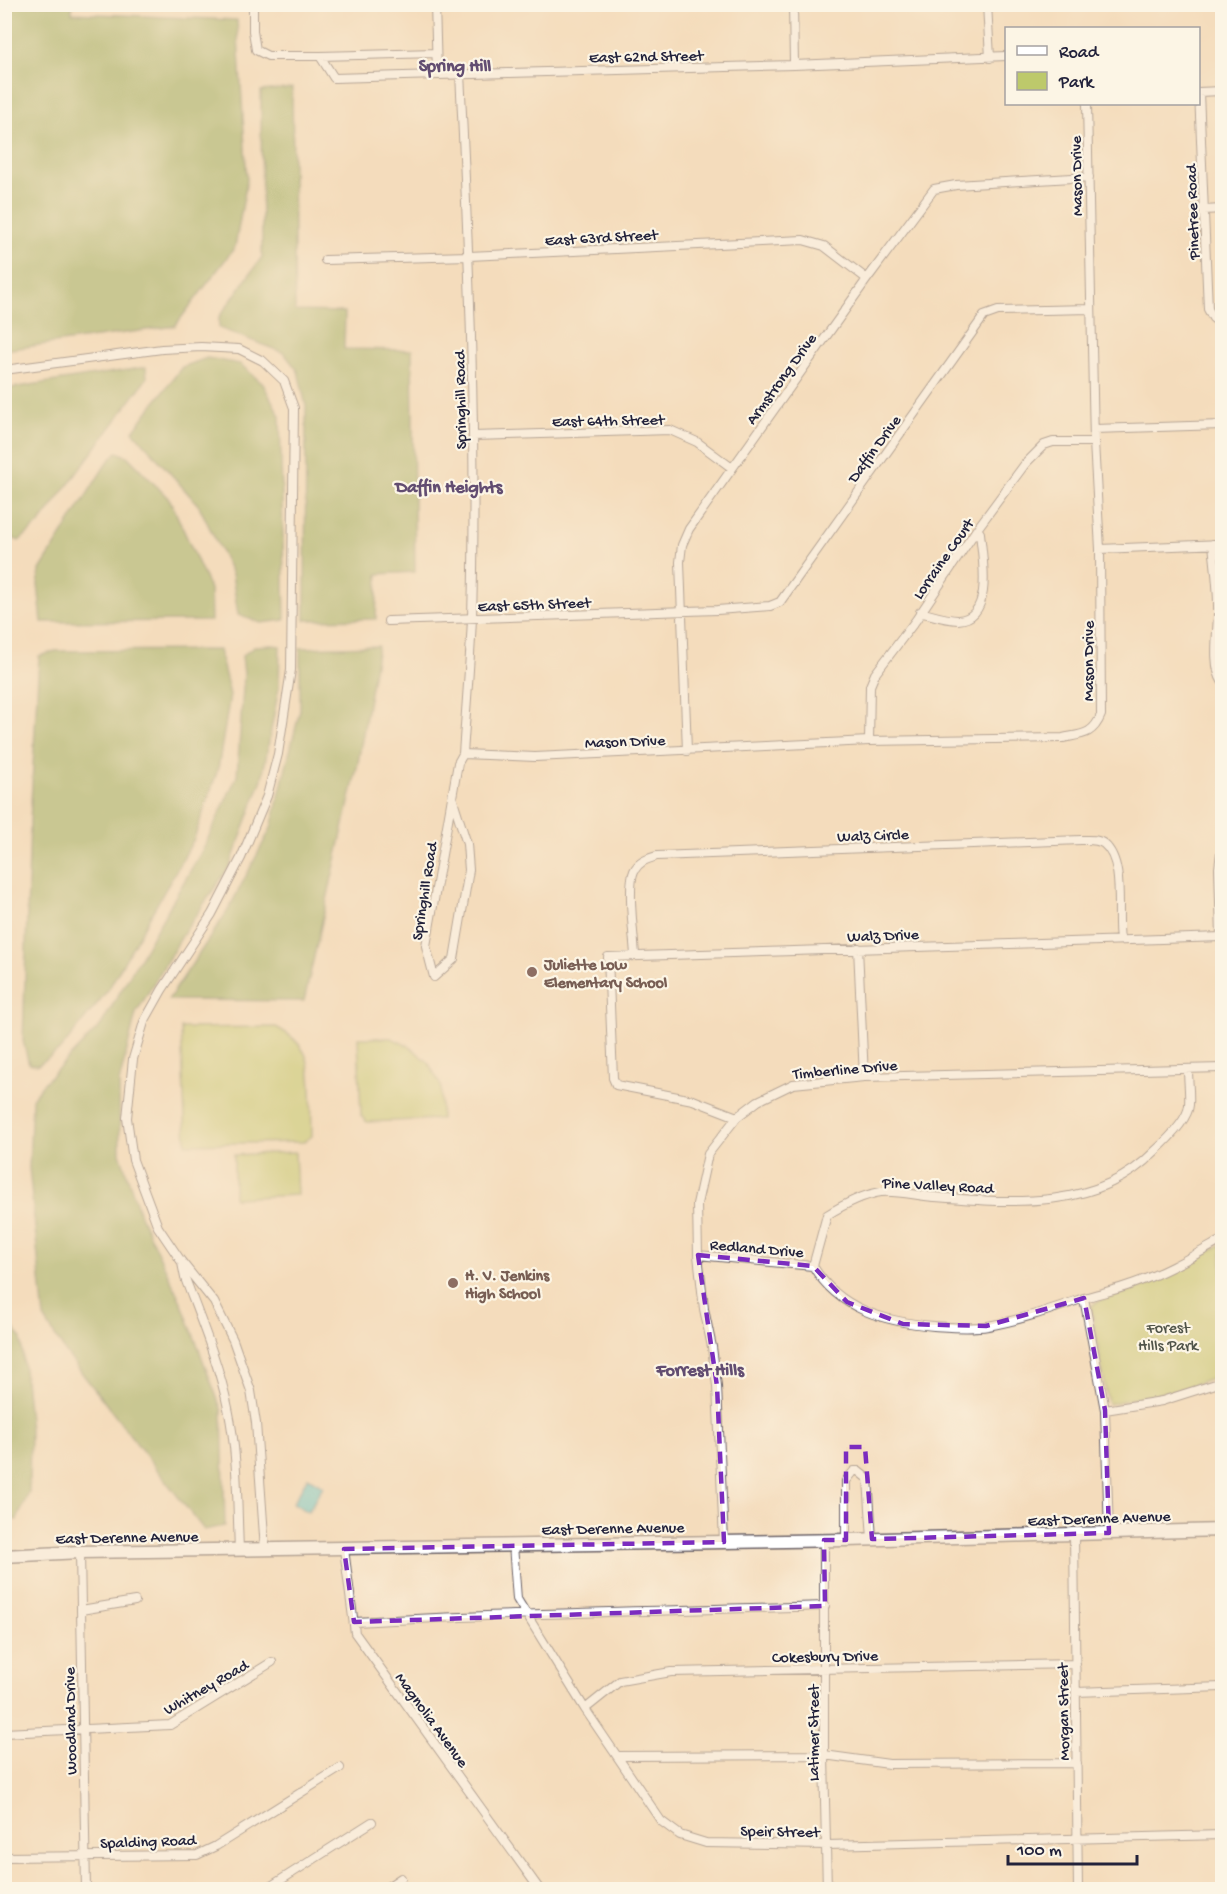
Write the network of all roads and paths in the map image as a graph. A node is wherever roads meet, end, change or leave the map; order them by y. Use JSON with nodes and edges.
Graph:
{"nodes":[{"id":1,"x":253,"y":4,"type":"edge"},
{"id":2,"x":447,"y":4,"type":"edge"},
{"id":3,"x":793,"y":4,"type":"edge"},
{"id":4,"x":987,"y":4,"type":"edge"},
{"id":5,"x":435,"y":5,"type":"edge"},
{"id":6,"x":436,"y":53,"type":"junction"},
{"id":7,"x":320,"y":56,"type":"junction"},
{"id":8,"x":1005,"y":56,"type":"edge"},
{"id":9,"x":990,"y":58,"type":"junction"},
{"id":10,"x":794,"y":65,"type":"junction"},
{"id":11,"x":460,"y":73,"type":"junction"},
{"id":12,"x":437,"y":74,"type":"junction"},
{"id":13,"x":1222,"y":91,"type":"edge"},
{"id":14,"x":1200,"y":92,"type":"edge"},
{"id":15,"x":1087,"y":105,"type":"edge"},
{"id":16,"x":1200,"y":105,"type":"edge"},
{"id":17,"x":1089,"y":177,"type":"junction"},
{"id":18,"x":1222,"y":209,"type":"edge"},
{"id":19,"x":1204,"y":210,"type":"junction"},
{"id":20,"x":469,"y":256,"type":"junction"},
{"id":21,"x":324,"y":260,"type":"dead end"},
{"id":22,"x":867,"y":279,"type":"junction"},
{"id":23,"x":1091,"y":309,"type":"junction"},
{"id":24,"x":1222,"y":325,"type":"edge"},
{"id":25,"x":4,"y":370,"type":"edge"},
{"id":26,"x":1222,"y":425,"type":"edge"},
{"id":27,"x":1094,"y":429,"type":"junction"},
{"id":28,"x":473,"y":436,"type":"junction"},
{"id":29,"x":1094,"y":442,"type":"junction"},
{"id":30,"x":732,"y":468,"type":"junction"},
{"id":31,"x":977,"y":529,"type":"junction"},
{"id":32,"x":1213,"y":544,"type":"junction"},
{"id":33,"x":1222,"y":544,"type":"edge"},
{"id":34,"x":1100,"y":549,"type":"junction"},
{"id":35,"x":681,"y":611,"type":"junction"},
{"id":36,"x":920,"y":612,"type":"junction"},
{"id":37,"x":472,"y":619,"type":"junction"},
{"id":38,"x":388,"y":621,"type":"dead end"},
{"id":39,"x":1222,"y":681,"type":"edge"},
{"id":40,"x":869,"y":741,"type":"junction"},
{"id":41,"x":687,"y":751,"type":"junction"},
{"id":42,"x":464,"y":754,"type":"junction"},
{"id":43,"x":452,"y":797,"type":"junction"},
{"id":44,"x":1222,"y":844,"type":"edge"},
{"id":45,"x":1222,"y":937,"type":"edge"},
{"id":46,"x":1120,"y":939,"type":"junction"},
{"id":47,"x":858,"y":948,"type":"junction"},
{"id":48,"x":635,"y":956,"type":"junction"},
{"id":49,"x":1222,"y":1068,"type":"edge"},
{"id":50,"x":1188,"y":1069,"type":"junction"},
{"id":51,"x":864,"y":1077,"type":"junction"},
{"id":52,"x":737,"y":1118,"type":"junction"},
{"id":53,"x":1222,"y":1240,"type":"edge"},
{"id":54,"x":698,"y":1255,"type":"junction"},
{"id":55,"x":181,"y":1262,"type":"junction"},
{"id":56,"x":813,"y":1266,"type":"junction"},
{"id":57,"x":1084,"y":1298,"type":"junction"},
{"id":58,"x":1222,"y":1382,"type":"edge"},
{"id":59,"x":1105,"y":1410,"type":"junction"},
{"id":60,"x":1222,"y":1530,"type":"edge"},
{"id":61,"x":1109,"y":1533,"type":"junction"},
{"id":62,"x":1074,"y":1534,"type":"junction"},
{"id":63,"x":872,"y":1539,"type":"junction"},
{"id":64,"x":824,"y":1540,"type":"junction"},
{"id":65,"x":846,"y":1540,"type":"junction"},
{"id":66,"x":724,"y":1542,"type":"junction"},
{"id":67,"x":513,"y":1545,"type":"junction"},
{"id":68,"x":344,"y":1549,"type":"junction"},
{"id":69,"x":239,"y":1550,"type":"junction"},
{"id":70,"x":265,"y":1550,"type":"junction"},
{"id":71,"x":80,"y":1552,"type":"junction"},
{"id":72,"x":5,"y":1556,"type":"edge"},
{"id":73,"x":135,"y":1601,"type":"dead end"},
{"id":74,"x":825,"y":1606,"type":"junction"},
{"id":75,"x":81,"y":1610,"type":"junction"},
{"id":76,"x":527,"y":1616,"type":"junction"},
{"id":77,"x":354,"y":1622,"type":"junction"},
{"id":78,"x":272,"y":1662,"type":"dead end"},
{"id":79,"x":1076,"y":1664,"type":"junction"},
{"id":80,"x":825,"y":1668,"type":"junction"},
{"id":81,"x":1222,"y":1687,"type":"edge"},
{"id":82,"x":1076,"y":1692,"type":"junction"},
{"id":83,"x":585,"y":1709,"type":"junction"},
{"id":84,"x":82,"y":1730,"type":"junction"},
{"id":85,"x":4,"y":1733,"type":"edge"},
{"id":86,"x":824,"y":1755,"type":"junction"},
{"id":87,"x":617,"y":1756,"type":"junction"},
{"id":88,"x":1077,"y":1762,"type":"junction"},
{"id":89,"x":340,"y":1768,"type":"dead end"},
{"id":90,"x":372,"y":1822,"type":"dead end"},
{"id":91,"x":1222,"y":1835,"type":"edge"},
{"id":92,"x":1077,"y":1838,"type":"junction"},
{"id":93,"x":827,"y":1845,"type":"junction"},
{"id":94,"x":86,"y":1856,"type":"junction"},
{"id":95,"x":4,"y":1857,"type":"edge"},
{"id":96,"x":401,"y":1878,"type":"dead end"},
{"id":97,"x":86,"y":1890,"type":"edge"},
{"id":98,"x":265,"y":1890,"type":"edge"},
{"id":99,"x":383,"y":1890,"type":"edge"},
{"id":100,"x":540,"y":1890,"type":"edge"},
{"id":101,"x":827,"y":1890,"type":"edge"},
{"id":102,"x":1078,"y":1890,"type":"edge"}],
"edges":[{"from":1,"to":7,"type":"street"},
{"from":2,"to":5,"type":"street"},
{"from":3,"to":10,"type":"street"},
{"from":4,"to":9,"type":"street"},
{"from":5,"to":6,"type":"street"},
{"from":6,"to":7,"type":"street"},
{"from":6,"to":12,"type":"street"},
{"from":7,"to":12,"type":"street","name":"East 62nd Street"},
{"from":8,"to":9,"type":"street","name":"East 62nd Street"},
{"from":9,"to":10,"type":"street","name":"East 62nd Street"},
{"from":10,"to":11,"type":"street","name":"East 62nd Street"},
{"from":11,"to":12,"type":"street","name":"East 62nd Street"},
{"from":11,"to":20,"type":"street","name":"Springhill Road"},
{"from":13,"to":14,"type":"street"},
{"from":15,"to":17,"type":"street","name":"Mason Drive"},
{"from":16,"to":19,"type":"street","name":"Pinetree Road"},
{"from":17,"to":22,"type":"street","name":"Armstrong Drive"},
{"from":17,"to":23,"type":"street","name":"Mason Drive"},
{"from":18,"to":19,"type":"street"},
{"from":19,"to":24,"type":"street","name":"Pinetree Road"},
{"from":20,"to":21,"type":"street","name":"East 63rd Street"},
{"from":20,"to":22,"type":"street","name":"East 63rd Street"},
{"from":20,"to":28,"type":"street","name":"Springhill Road"},
{"from":22,"to":30,"type":"street","name":"Armstrong Drive"},
{"from":23,"to":27,"type":"street","name":"Mason Drive"},
{"from":23,"to":35,"type":"street","name":"Daffin Drive"},
{"from":25,"to":55,"type":"street"},
{"from":26,"to":27,"type":"street"},
{"from":27,"to":29,"type":"street","name":"Mason Drive"},
{"from":28,"to":30,"type":"street","name":"East 64th Street"},
{"from":28,"to":37,"type":"street","name":"Springhill Road"},
{"from":29,"to":31,"type":"street","name":"Lorraine Court"},
{"from":29,"to":34,"type":"street","name":"Mason Drive"},
{"from":30,"to":35,"type":"street","name":"Armstrong Drive"},
{"from":31,"to":36,"type":"street","name":"Lorraine Court"},
{"from":31,"to":36,"type":"street"},
{"from":32,"to":33,"type":"street"},
{"from":32,"to":34,"type":"street"},
{"from":32,"to":39,"type":"street"},
{"from":34,"to":40,"type":"street","name":"Mason Drive"},
{"from":35,"to":37,"type":"street","name":"East 65th Street"},
{"from":35,"to":41,"type":"street","name":"Armstrong Drive"},
{"from":36,"to":40,"type":"street","name":"Lorraine Court"},
{"from":37,"to":38,"type":"street","name":"East 65th Street"},
{"from":37,"to":42,"type":"street","name":"Springhill Road"},
{"from":40,"to":41,"type":"street","name":"Mason Drive"},
{"from":41,"to":42,"type":"street","name":"Mason Drive"},
{"from":42,"to":43,"type":"street","name":"Springhill Road"},
{"from":43,"to":43,"type":"street","name":"Springhill Road"},
{"from":44,"to":45,"type":"street"},
{"from":45,"to":46,"type":"street","name":"Walz Drive"},
{"from":46,"to":47,"type":"street","name":"Walz Drive"},
{"from":46,"to":48,"type":"street","name":"Walz Circle"},
{"from":47,"to":48,"type":"street","name":"Walz Drive"},
{"from":47,"to":51,"type":"street"},
{"from":48,"to":52,"type":"street","name":"Walz Drive"},
{"from":49,"to":50,"type":"street","name":"Timberline Drive"},
{"from":50,"to":51,"type":"street","name":"Timberline Drive"},
{"from":50,"to":56,"type":"street","name":"Pine Valley Road"},
{"from":51,"to":52,"type":"street","name":"Timberline Drive"},
{"from":52,"to":54,"type":"street","name":"Timberline Drive"},
{"from":53,"to":57,"type":"street"},
{"from":54,"to":56,"type":"street","name":"Redland Drive"},
{"from":54,"to":66,"type":"street","name":"Timberline Drive"},
{"from":55,"to":69,"type":"street"},
{"from":55,"to":70,"type":"street"},
{"from":56,"to":57,"type":"street"},
{"from":57,"to":59,"type":"street"},
{"from":58,"to":59,"type":"street"},
{"from":59,"to":61,"type":"street"},
{"from":60,"to":61,"type":"main road","name":"East Derenne Avenue"},
{"from":61,"to":62,"type":"main road","name":"East Derenne Avenue"},
{"from":62,"to":63,"type":"main road","name":"East Derenne Avenue"},
{"from":62,"to":79,"type":"street","name":"Morgan Street"},
{"from":63,"to":65,"type":"main road","name":"East Derenne Avenue"},
{"from":63,"to":65,"type":"street"},
{"from":64,"to":65,"type":"main road","name":"East Derenne Avenue"},
{"from":64,"to":66,"type":"main road","name":"East Derenne Avenue"},
{"from":64,"to":74,"type":"street","name":"Latimer Street"},
{"from":66,"to":67,"type":"main road","name":"East Derenne Avenue"},
{"from":67,"to":68,"type":"main road","name":"East Derenne Avenue"},
{"from":67,"to":76,"type":"street","name":"Speir Street"},
{"from":68,"to":70,"type":"main road","name":"East Derenne Avenue"},
{"from":68,"to":77,"type":"street","name":"Magnolia Avenue"},
{"from":69,"to":70,"type":"main road","name":"East Derenne Avenue"},
{"from":69,"to":71,"type":"main road","name":"East Derenne Avenue"},
{"from":71,"to":72,"type":"main road","name":"East Derenne Avenue"},
{"from":71,"to":75,"type":"street","name":"Woodland Drive"},
{"from":73,"to":75,"type":"street"},
{"from":74,"to":76,"type":"street"},
{"from":74,"to":80,"type":"street","name":"Latimer Street"},
{"from":75,"to":84,"type":"street","name":"Woodland Drive"},
{"from":76,"to":77,"type":"street"},
{"from":76,"to":83,"type":"street","name":"Speir Street"},
{"from":77,"to":100,"type":"street","name":"Magnolia Avenue"},
{"from":78,"to":84,"type":"street","name":"Whitney Road"},
{"from":79,"to":80,"type":"street","name":"Cokesbury Drive"},
{"from":79,"to":82,"type":"street","name":"Morgan Street"},
{"from":80,"to":83,"type":"street","name":"Cokesbury Drive"},
{"from":80,"to":86,"type":"street","name":"Latimer Street"},
{"from":81,"to":82,"type":"street"},
{"from":82,"to":88,"type":"street","name":"Morgan Street"},
{"from":83,"to":87,"type":"street","name":"Speir Street"},
{"from":84,"to":85,"type":"street","name":"Whitney Road"},
{"from":84,"to":94,"type":"street","name":"Woodland Drive"},
{"from":86,"to":87,"type":"street"},
{"from":86,"to":88,"type":"street"},
{"from":86,"to":93,"type":"street","name":"Latimer Street"},
{"from":87,"to":93,"type":"street","name":"Speir Street"},
{"from":88,"to":92,"type":"street","name":"Morgan Street"},
{"from":89,"to":94,"type":"street","name":"Spalding Road"},
{"from":90,"to":98,"type":"street"},
{"from":91,"to":92,"type":"street","name":"Speir Street"},
{"from":92,"to":93,"type":"street","name":"Speir Street"},
{"from":92,"to":102,"type":"street","name":"Morgan Street"},
{"from":93,"to":101,"type":"street","name":"Latimer Street"},
{"from":94,"to":95,"type":"street","name":"Spalding Road"},
{"from":94,"to":97,"type":"street","name":"Woodland Drive"},
{"from":96,"to":99,"type":"street"}]}
